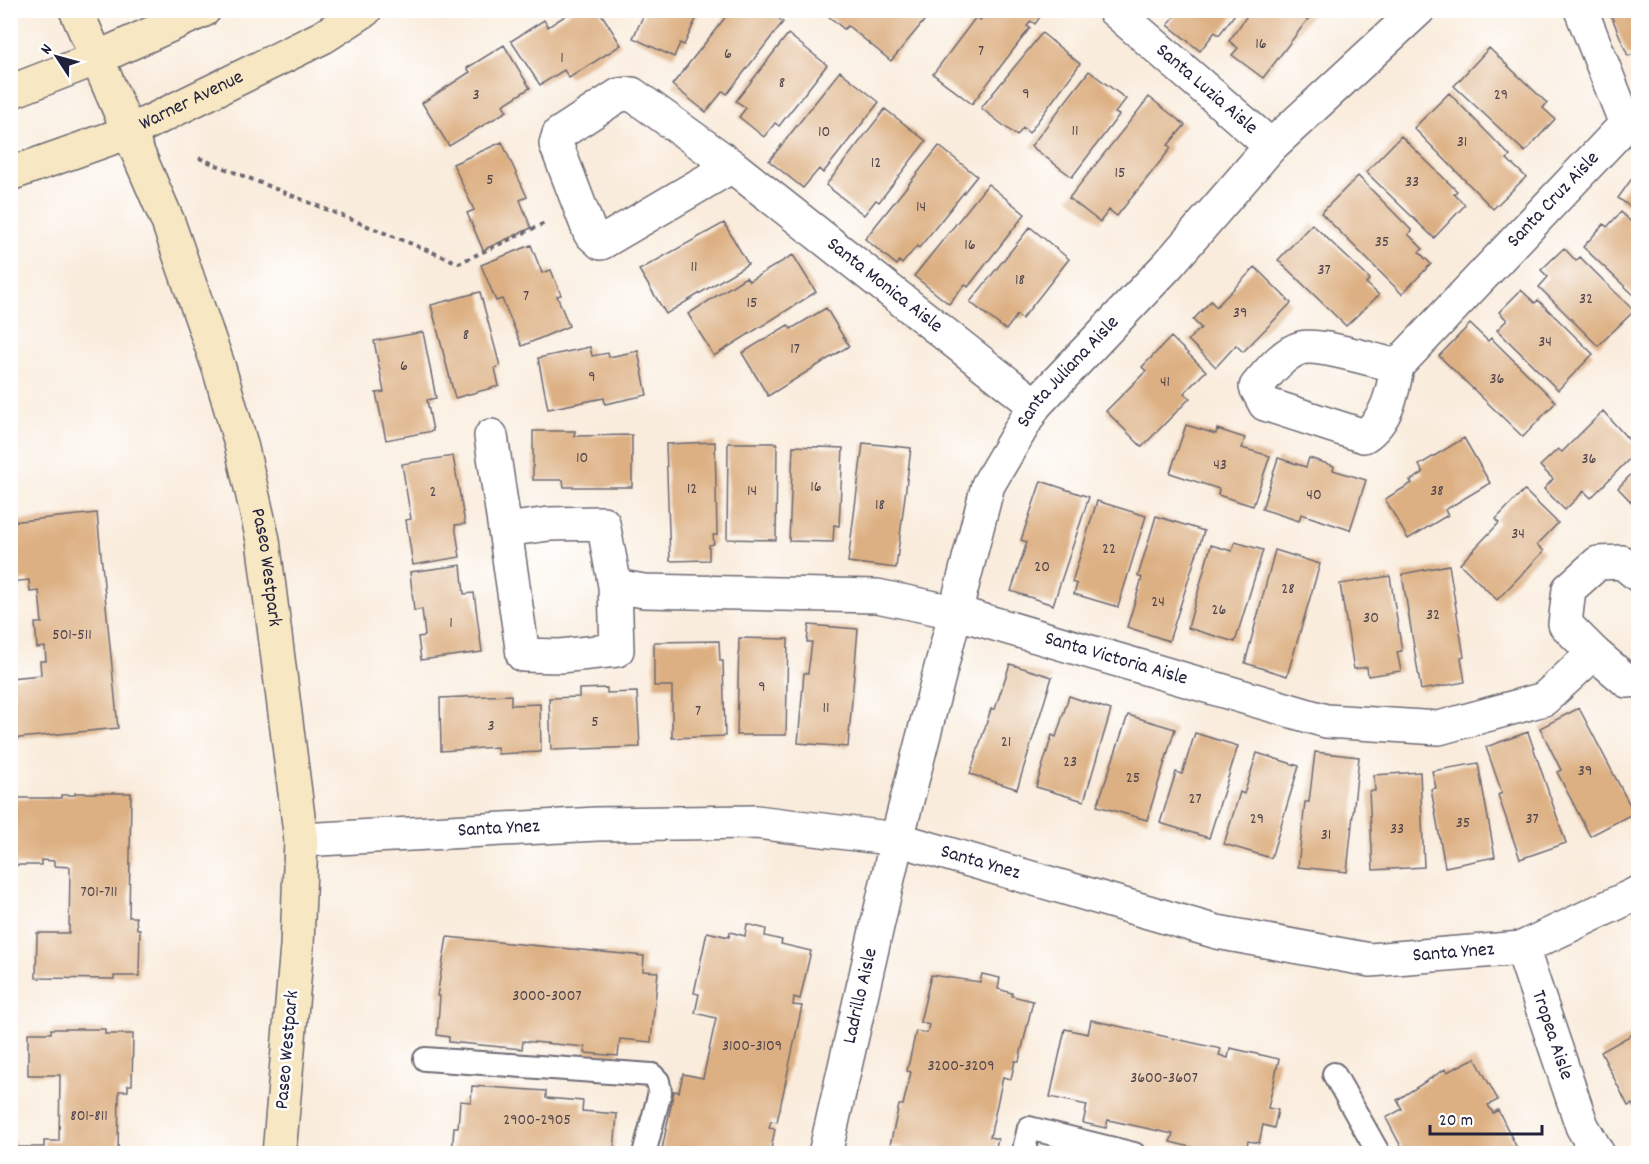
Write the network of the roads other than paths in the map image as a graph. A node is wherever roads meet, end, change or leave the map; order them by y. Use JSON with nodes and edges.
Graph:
{"nodes":[{"id":1,"x":76,"y":10,"type":"edge"},
{"id":2,"x":204,"y":10,"type":"edge"},
{"id":3,"x":365,"y":10,"type":"edge"},
{"id":4,"x":1114,"y":10,"type":"edge"},
{"id":5,"x":1418,"y":10,"type":"edge"},
{"id":6,"x":1581,"y":10,"type":"edge"},
{"id":7,"x":95,"y":59,"type":"junction"},
{"id":8,"x":10,"y":92,"type":"edge"},
{"id":9,"x":129,"y":132,"type":"junction"},
{"id":10,"x":1271,"y":146,"type":"junction"},
{"id":11,"x":732,"y":166,"type":"junction"},
{"id":12,"x":10,"y":174,"type":"edge"},
{"id":13,"x":1397,"y":366,"type":"dead end"},
{"id":14,"x":1035,"y":405,"type":"junction"},
{"id":15,"x":491,"y":436,"type":"dead end"},
{"id":16,"x":506,"y":530,"type":"junction"},
{"id":17,"x":1638,"y":575,"type":"edge"},
{"id":18,"x":615,"y":586,"type":"junction"},
{"id":19,"x":954,"y":612,"type":"junction"},
{"id":20,"x":1594,"y":653,"type":"junction"},
{"id":21,"x":1638,"y":680,"type":"edge"},
{"id":22,"x":897,"y":839,"type":"junction"},
{"id":23,"x":301,"y":840,"type":"junction"},
{"id":24,"x":1638,"y":893,"type":"edge"},
{"id":25,"x":1522,"y":948,"type":"junction"},
{"id":26,"x":425,"y":1059,"type":"dead end"},
{"id":27,"x":1334,"y":1074,"type":"dead end"},
{"id":28,"x":279,"y":1154,"type":"edge"},
{"id":29,"x":644,"y":1154,"type":"edge"},
{"id":30,"x":825,"y":1154,"type":"edge"},
{"id":31,"x":1023,"y":1154,"type":"edge"},
{"id":32,"x":1134,"y":1154,"type":"edge"},
{"id":33,"x":1379,"y":1154,"type":"edge"},
{"id":34,"x":1598,"y":1154,"type":"edge"}],
"edges":[{"from":1,"to":7,"type":"street","name":"Paseo Westpark"},
{"from":2,"to":7,"type":"street"},
{"from":3,"to":9,"type":"street","name":"Warner Avenue"},
{"from":4,"to":10,"type":"street","name":"Santa Luzia Aisle"},
{"from":5,"to":10,"type":"street","name":"Santa Juliana Aisle"},
{"from":6,"to":13,"type":"street","name":"Santa Cruz Aisle"},
{"from":7,"to":8,"type":"street"},
{"from":7,"to":9,"type":"street","name":"Paseo Westpark"},
{"from":9,"to":12,"type":"street","name":"Warner Avenue"},
{"from":9,"to":23,"type":"street","name":"Paseo Westpark"},
{"from":10,"to":14,"type":"street","name":"Santa Juliana Aisle"},
{"from":11,"to":11,"type":"street","name":"Santa Monica Aisle"},
{"from":11,"to":14,"type":"street","name":"Santa Monica Aisle"},
{"from":14,"to":19,"type":"street","name":"Santa Juliana Aisle"},
{"from":15,"to":16,"type":"street"},
{"from":16,"to":18,"type":"street"},
{"from":16,"to":18,"type":"street"},
{"from":17,"to":20,"type":"street"},
{"from":18,"to":19,"type":"street","name":"Santa Victoria Aisle"},
{"from":19,"to":20,"type":"street","name":"Santa Victoria Aisle"},
{"from":19,"to":22,"type":"street","name":"Santa Juliana Aisle"},
{"from":20,"to":21,"type":"street"},
{"from":22,"to":23,"type":"street","name":"Santa Ynez"},
{"from":22,"to":25,"type":"street","name":"Santa Ynez"},
{"from":22,"to":30,"type":"street","name":"Ladrillo Aisle"},
{"from":23,"to":28,"type":"street","name":"Paseo Westpark"},
{"from":24,"to":25,"type":"street","name":"Santa Ynez"},
{"from":25,"to":34,"type":"street","name":"Tropea Aisle"},
{"from":26,"to":29,"type":"lane"},
{"from":27,"to":33,"type":"lane"},
{"from":31,"to":32,"type":"lane"}]}
